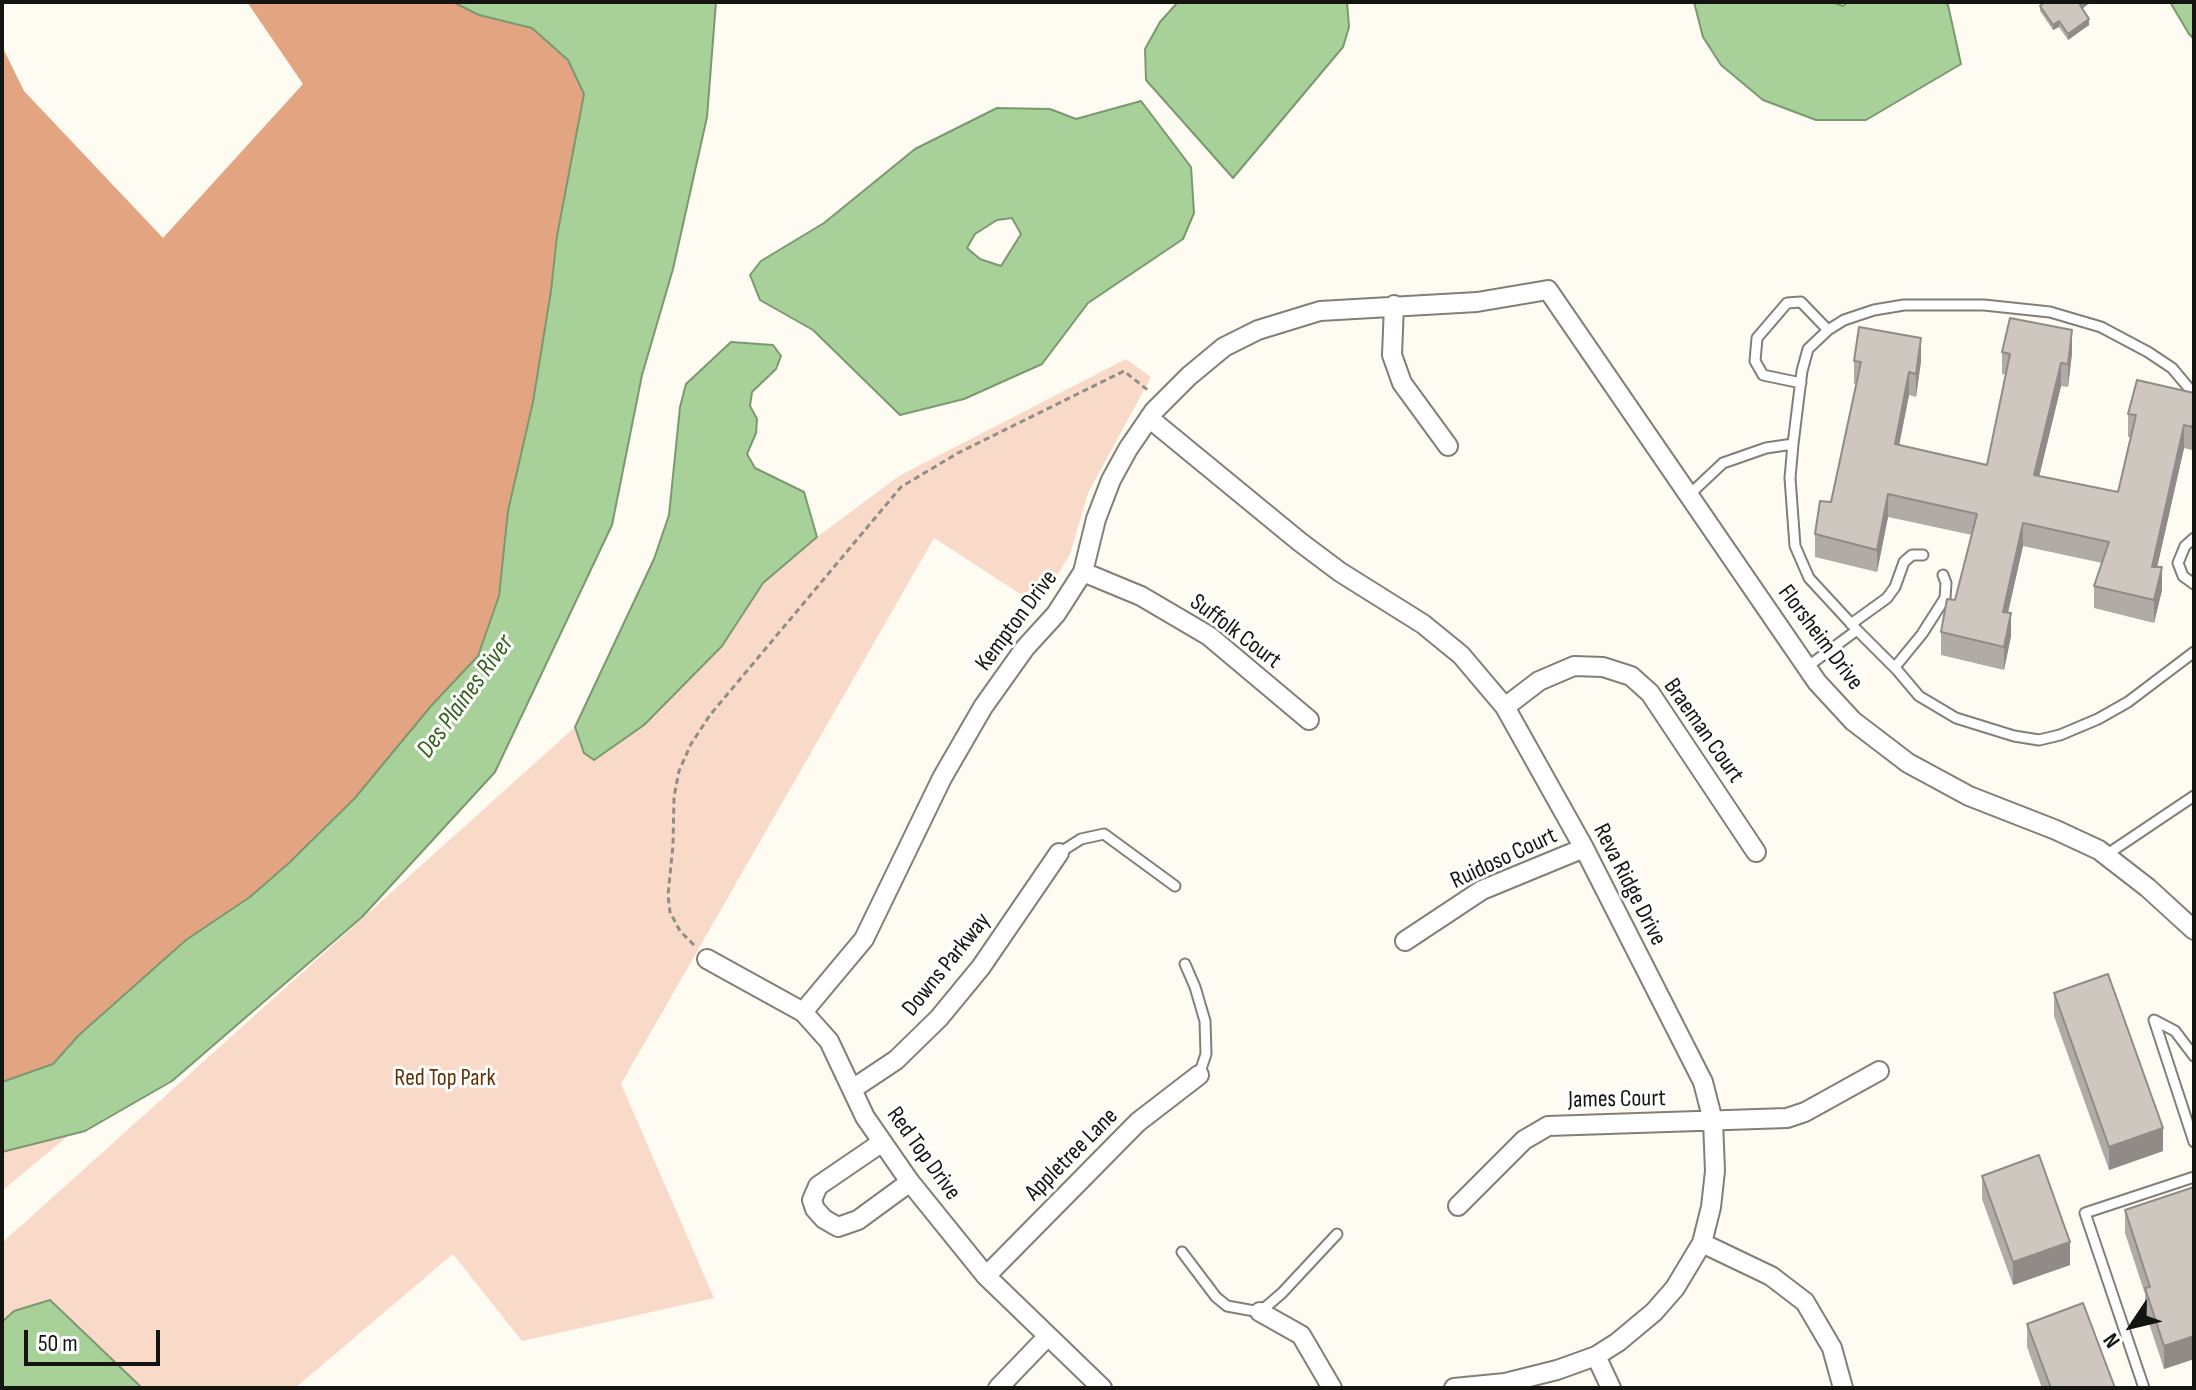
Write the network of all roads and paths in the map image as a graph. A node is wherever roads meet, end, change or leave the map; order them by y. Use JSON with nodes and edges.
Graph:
{"nodes":[{"id":1,"x":1548,"y":290,"type":"joint"},
{"id":2,"x":1394,"y":305,"type":"junction"},
{"id":3,"x":1828,"y":330,"type":"junction"},
{"id":4,"x":1801,"y":383,"type":"junction"},
{"id":5,"x":1153,"y":394,"type":"dead end"},
{"id":6,"x":2194,"y":394,"type":"edge"},
{"id":7,"x":1149,"y":418,"type":"junction"},
{"id":8,"x":1793,"y":444,"type":"junction"},
{"id":9,"x":1448,"y":446,"type":"dead end"},
{"id":10,"x":1689,"y":495,"type":"junction"},
{"id":11,"x":2194,"y":538,"type":"edge"},
{"id":12,"x":1923,"y":555,"type":"dead end"},
{"id":13,"x":1083,"y":572,"type":"junction"},
{"id":14,"x":1943,"y":575,"type":"dead end"},
{"id":15,"x":2194,"y":584,"type":"edge"},
{"id":16,"x":1854,"y":627,"type":"junction"},
{"id":17,"x":2194,"y":652,"type":"edge"},
{"id":18,"x":1807,"y":667,"type":"junction"},
{"id":19,"x":1895,"y":667,"type":"junction"},
{"id":20,"x":1505,"y":707,"type":"junction"},
{"id":21,"x":1309,"y":720,"type":"dead end"},
{"id":22,"x":2194,"y":796,"type":"edge"},
{"id":23,"x":1584,"y":848,"type":"junction"},
{"id":24,"x":1756,"y":852,"type":"dead end"},
{"id":25,"x":1059,"y":853,"type":"joint"},
{"id":26,"x":2106,"y":855,"type":"junction"},
{"id":27,"x":1175,"y":886,"type":"dead end"},
{"id":28,"x":2194,"y":930,"type":"edge"},
{"id":29,"x":1405,"y":941,"type":"dead end"},
{"id":30,"x":707,"y":959,"type":"joint"},
{"id":31,"x":1185,"y":964,"type":"dead end"},
{"id":32,"x":803,"y":1012,"type":"junction"},
{"id":33,"x":2194,"y":1056,"type":"edge"},
{"id":34,"x":1879,"y":1071,"type":"dead end"},
{"id":35,"x":1199,"y":1075,"type":"joint"},
{"id":36,"x":854,"y":1088,"type":"junction"},
{"id":37,"x":1713,"y":1121,"type":"junction"},
{"id":38,"x":2194,"y":1142,"type":"edge"},
{"id":39,"x":881,"y":1143,"type":"junction"},
{"id":40,"x":2194,"y":1177,"type":"edge"},
{"id":41,"x":910,"y":1182,"type":"junction"},
{"id":42,"x":1458,"y":1206,"type":"dead end"},
{"id":43,"x":1337,"y":1234,"type":"dead end"},
{"id":44,"x":1702,"y":1243,"type":"junction"},
{"id":45,"x":1182,"y":1252,"type":"dead end"},
{"id":46,"x":986,"y":1276,"type":"junction"},
{"id":47,"x":1260,"y":1312,"type":"junction"},
{"id":48,"x":1048,"y":1336,"type":"junction"},
{"id":49,"x":1596,"y":1356,"type":"junction"},
{"id":50,"x":998,"y":1388,"type":"edge"},
{"id":51,"x":1102,"y":1388,"type":"edge"},
{"id":52,"x":1332,"y":1388,"type":"edge"},
{"id":53,"x":1454,"y":1388,"type":"edge"},
{"id":54,"x":1611,"y":1388,"type":"edge"},
{"id":55,"x":1843,"y":1388,"type":"edge"},
{"id":56,"x":2144,"y":1388,"type":"edge"}],
"edges":[{"from":1,"to":2,"type":"street","name":"Kempton Drive"},
{"from":1,"to":10,"type":"street","name":"Florsheim Drive"},
{"from":2,"to":7,"type":"street","name":"Kempton Drive"},
{"from":2,"to":9,"type":"street"},
{"from":3,"to":4,"type":"lane"},
{"from":3,"to":4,"type":"lane"},
{"from":3,"to":6,"type":"lane"},
{"from":4,"to":8,"type":"lane"},
{"from":5,"to":30,"type":"path"},
{"from":7,"to":13,"type":"street","name":"Kempton Drive"},
{"from":7,"to":20,"type":"street","name":"Reva Ridge Drive"},
{"from":8,"to":10,"type":"lane"},
{"from":8,"to":16,"type":"lane"},
{"from":10,"to":18,"type":"street","name":"Florsheim Drive"},
{"from":11,"to":15,"type":"lane"},
{"from":12,"to":16,"type":"lane"},
{"from":13,"to":21,"type":"street","name":"Suffolk Court"},
{"from":13,"to":32,"type":"street","name":"Kempton Drive"},
{"from":14,"to":19,"type":"lane"},
{"from":16,"to":18,"type":"lane"},
{"from":16,"to":19,"type":"lane"},
{"from":17,"to":19,"type":"lane"},
{"from":18,"to":26,"type":"street","name":"Florsheim Drive"},
{"from":20,"to":23,"type":"street","name":"Reva Ridge Drive"},
{"from":20,"to":24,"type":"street","name":"Braeman Court"},
{"from":22,"to":26,"type":"lane"},
{"from":23,"to":29,"type":"street","name":"Ruidoso Court"},
{"from":23,"to":37,"type":"street","name":"Reva Ridge Drive"},
{"from":25,"to":27,"type":"lane"},
{"from":25,"to":36,"type":"street","name":"Downs Parkway"},
{"from":26,"to":28,"type":"street","name":"Florsheim Drive"},
{"from":30,"to":32,"type":"street","name":"Red Top Drive"},
{"from":31,"to":35,"type":"lane"},
{"from":32,"to":36,"type":"street","name":"Red Top Drive"},
{"from":33,"to":38,"type":"lane"},
{"from":34,"to":37,"type":"street","name":"James Court"},
{"from":35,"to":46,"type":"street","name":"Appletree Lane"},
{"from":36,"to":39,"type":"street","name":"Red Top Drive"},
{"from":37,"to":42,"type":"street","name":"James Court"},
{"from":37,"to":44,"type":"street","name":"Reva Ridge Drive"},
{"from":39,"to":41,"type":"street","name":"Red Top Drive"},
{"from":39,"to":41,"type":"street"},
{"from":40,"to":56,"type":"lane"},
{"from":41,"to":46,"type":"street","name":"Red Top Drive"},
{"from":43,"to":47,"type":"lane"},
{"from":44,"to":49,"type":"street","name":"Reva Ridge Drive"},
{"from":44,"to":55,"type":"street"},
{"from":45,"to":47,"type":"lane"},
{"from":46,"to":48,"type":"street","name":"Red Top Drive"},
{"from":47,"to":52,"type":"street"},
{"from":48,"to":50,"type":"street"},
{"from":48,"to":51,"type":"street","name":"Red Top Drive"},
{"from":49,"to":53,"type":"street","name":"Reva Ridge Drive"},
{"from":49,"to":54,"type":"street"}]}
